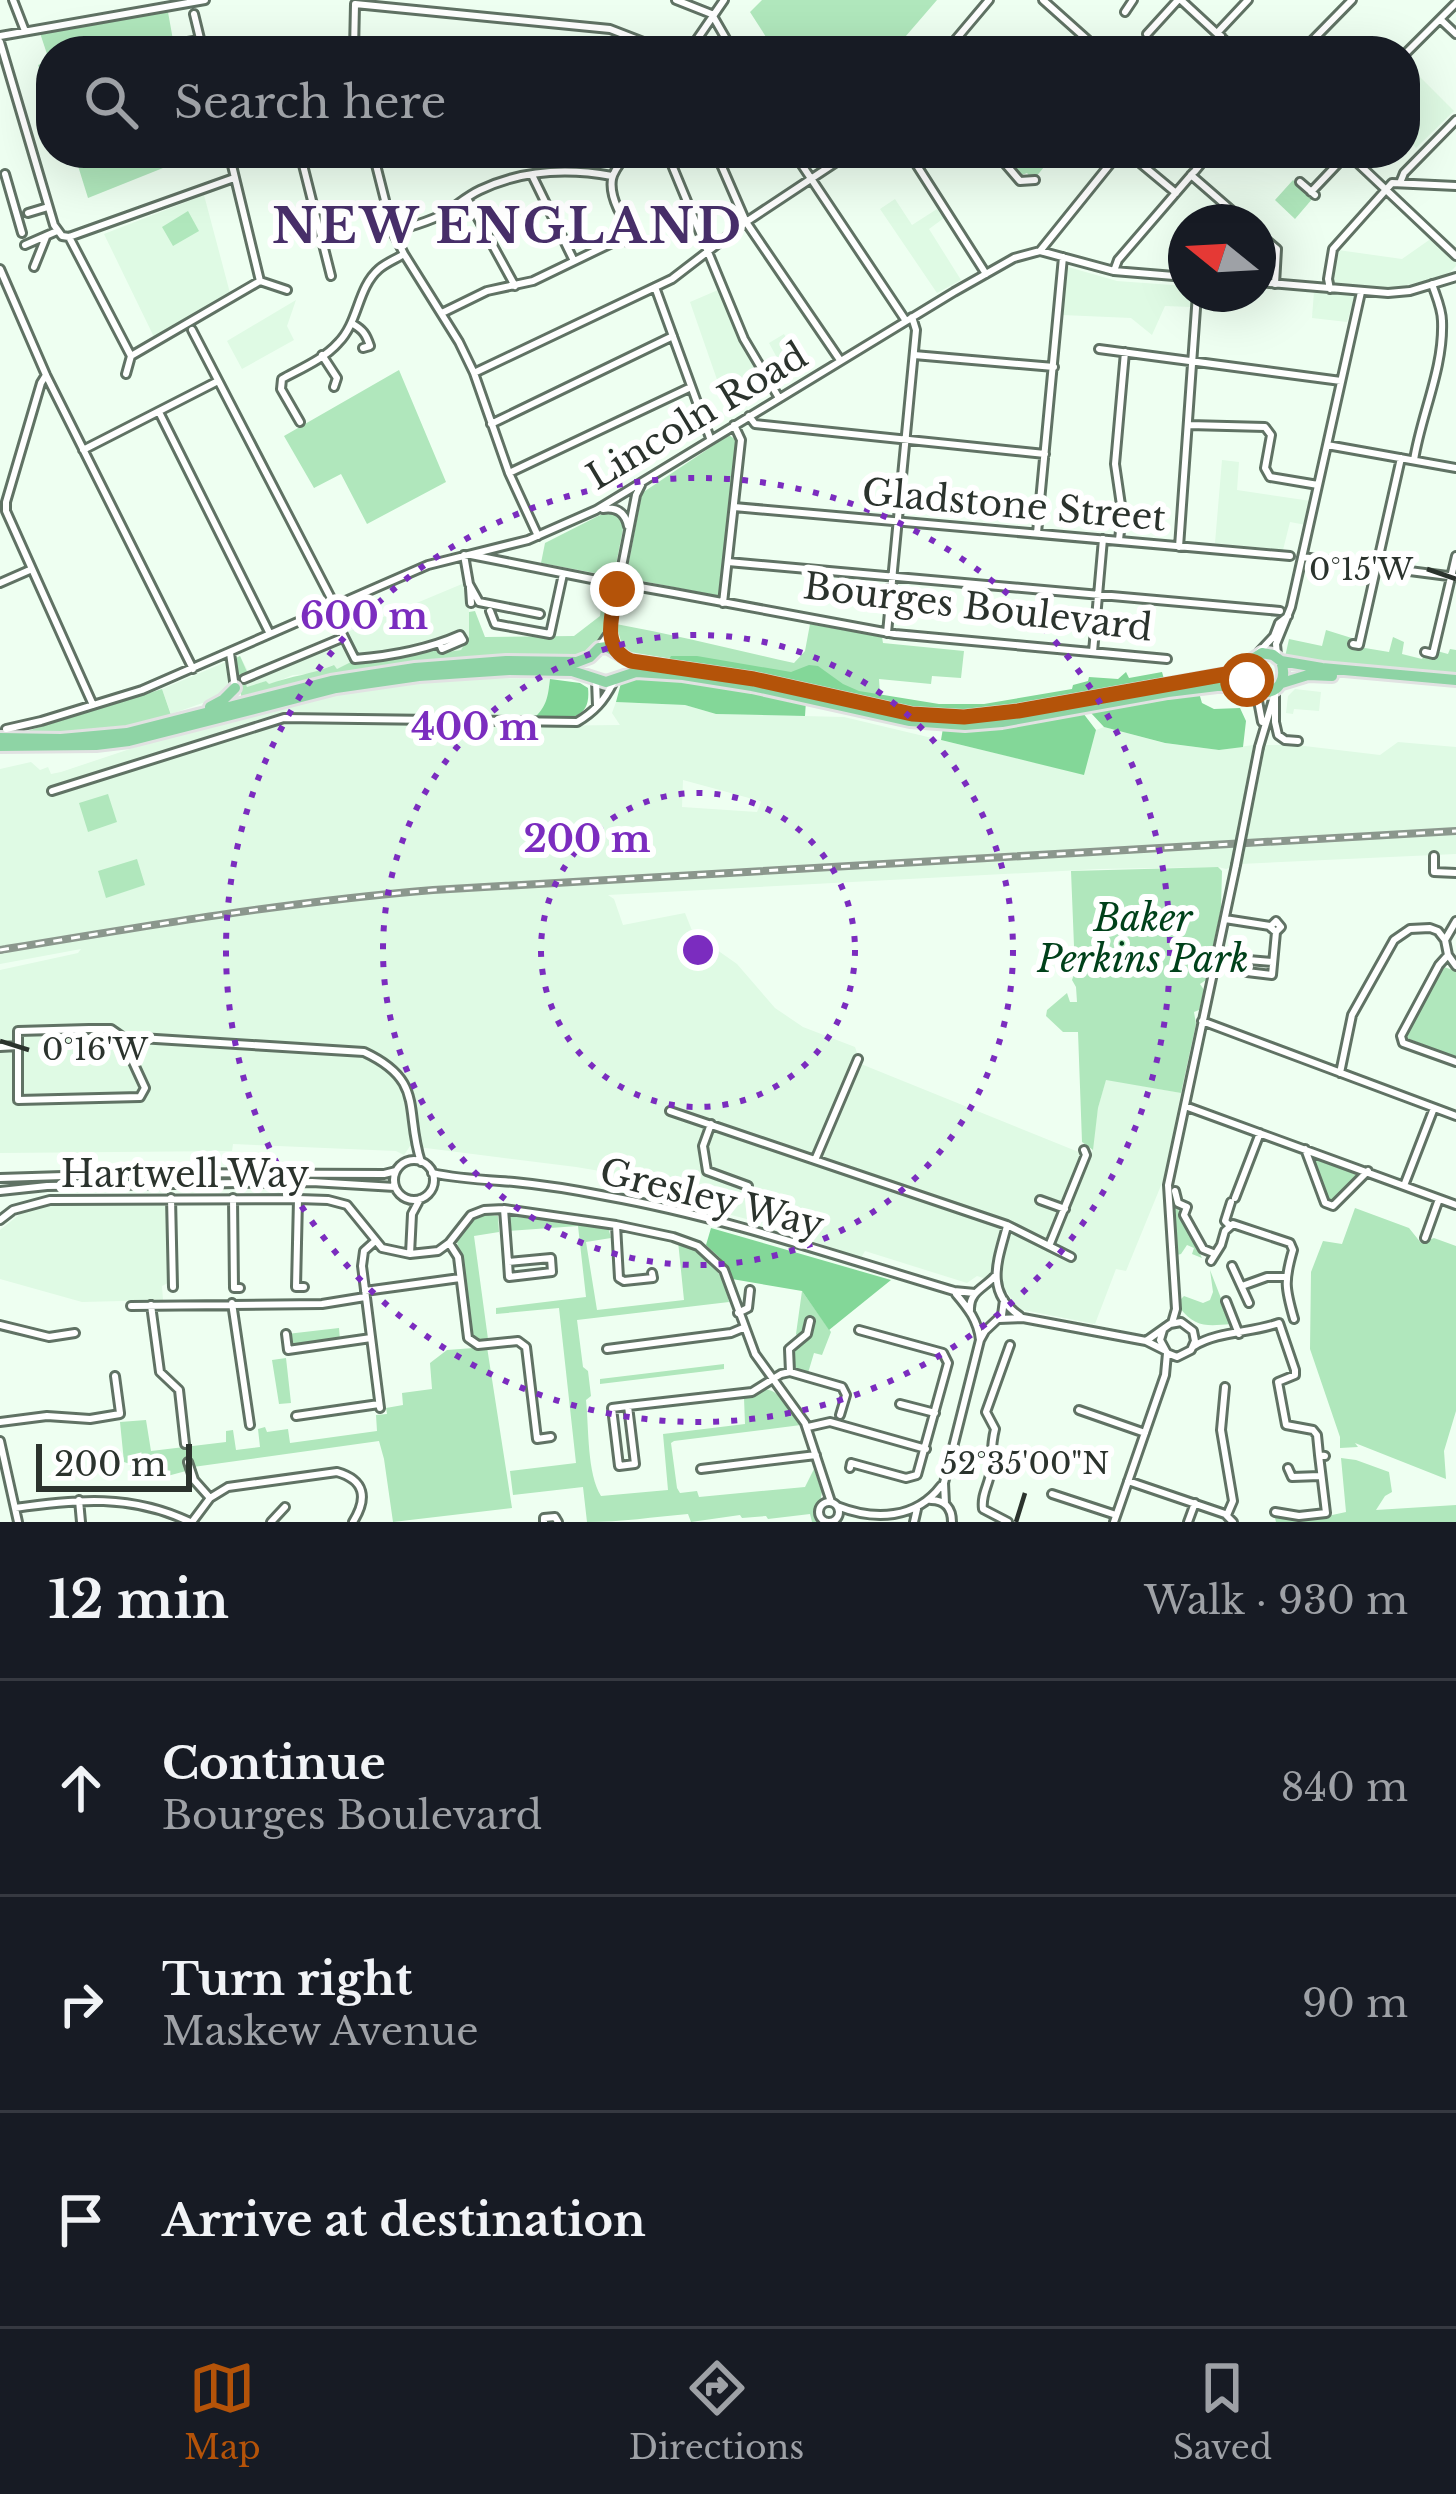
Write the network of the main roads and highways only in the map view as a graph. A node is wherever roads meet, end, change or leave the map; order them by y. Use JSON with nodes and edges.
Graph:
{"nodes":[{"id":1,"x":595,"y":652,"type":"junction"},
{"id":2,"x":619,"y":654,"type":"junction"},
{"id":3,"x":1253,"y":658,"type":"junction"},
{"id":4,"x":1280,"y":660,"type":"junction"},
{"id":5,"x":554,"y":666,"type":"junction"},
{"id":6,"x":595,"y":678,"type":"junction"},
{"id":7,"x":616,"y":679,"type":"junction"},
{"id":8,"x":1456,"y":683,"type":"edge"},
{"id":9,"x":1254,"y":688,"type":"junction"},
{"id":10,"x":1278,"y":689,"type":"junction"},
{"id":11,"x":227,"y":712,"type":"junction"},
{"id":12,"x":173,"y":721,"type":"junction"},
{"id":13,"x":147,"y":733,"type":"junction"},
{"id":14,"x":2,"y":738,"type":"edge"}],
"edges":[{"from":1,"to":2,"type":"main road"},
{"from":1,"to":5,"type":"main road"},
{"from":1,"to":6,"type":"main road"},
{"from":2,"to":3,"type":"main road","name":"Bourges Boulevard"},
{"from":2,"to":7,"type":"main road"},
{"from":3,"to":4,"type":"main road"},
{"from":3,"to":9,"type":"main road"},
{"from":4,"to":8,"type":"main road"},
{"from":4,"to":10,"type":"main road"},
{"from":5,"to":6,"type":"main road"},
{"from":5,"to":11,"type":"main road"},
{"from":6,"to":7,"type":"main road"},
{"from":7,"to":9,"type":"main road","name":"Bourges Boulevard"},
{"from":8,"to":10,"type":"main road"},
{"from":9,"to":10,"type":"main road"},
{"from":11,"to":12,"type":"main road"},
{"from":11,"to":12,"type":"main road"},
{"from":11,"to":13,"type":"main road"},
{"from":12,"to":13,"type":"main road"},
{"from":13,"to":14,"type":"main road"}]}
